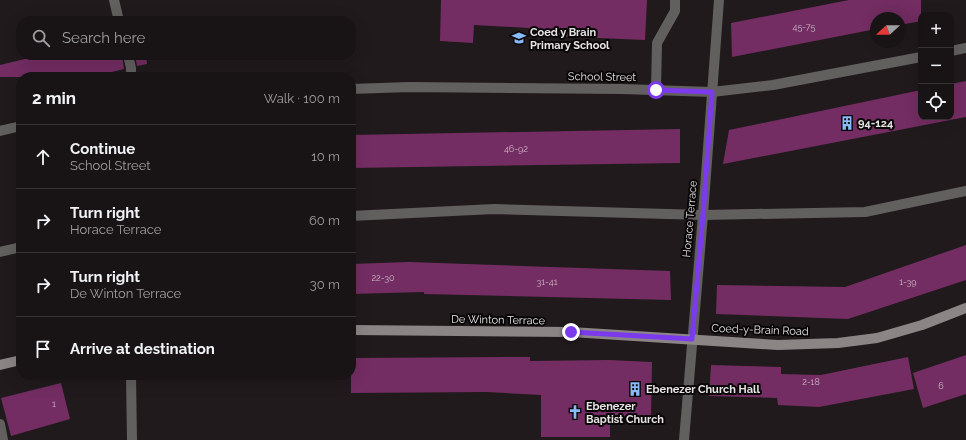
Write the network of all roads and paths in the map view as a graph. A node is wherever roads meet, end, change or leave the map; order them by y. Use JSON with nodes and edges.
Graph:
{"nodes":[{"id":1,"x":114,"y":0,"type":"edge"},
{"id":2,"x":675,"y":0,"type":"edge"},
{"id":3,"x":719,"y":0,"type":"edge"},
{"id":4,"x":118,"y":16,"type":"edge"},
{"id":5,"x":966,"y":48,"type":"edge"},
{"id":6,"x":954,"y":50,"type":"edge"},
{"id":7,"x":918,"y":57,"type":"edge"},
{"id":8,"x":129,"y":60,"type":"edge"},
{"id":9,"x":131,"y":72,"type":"edge"},
{"id":10,"x":356,"y":90,"type":"edge"},
{"id":11,"x":656,"y":90,"type":"junction"},
{"id":12,"x":712,"y":92,"type":"junction"},
{"id":13,"x":16,"y":127,"type":"edge"},
{"id":14,"x":0,"y":131,"type":"edge"},
{"id":15,"x":966,"y":191,"type":"edge"},
{"id":16,"x":703,"y":215,"type":"junction"},
{"id":17,"x":356,"y":216,"type":"edge"},
{"id":18,"x":16,"y":248,"type":"edge"},
{"id":19,"x":0,"y":252,"type":"edge"},
{"id":20,"x":966,"y":308,"type":"edge"},
{"id":21,"x":356,"y":330,"type":"edge"},
{"id":22,"x":692,"y":339,"type":"junction"},
{"id":23,"x":16,"y":361,"type":"edge"},
{"id":24,"x":0,"y":365,"type":"edge"},
{"id":25,"x":131,"y":380,"type":"edge"},
{"id":26,"x":0,"y":424,"type":"edge"},
{"id":27,"x":3,"y":440,"type":"edge"},
{"id":28,"x":132,"y":440,"type":"edge"},
{"id":29,"x":684,"y":440,"type":"edge"}],
"edges":[{"from":1,"to":4,"type":"street"},
{"from":2,"to":11,"type":"street"},
{"from":3,"to":12,"type":"street","name":"Horace Terrace"},
{"from":5,"to":6,"type":"street"},
{"from":7,"to":12,"type":"street","name":"School Street"},
{"from":8,"to":9,"type":"street"},
{"from":10,"to":11,"type":"street","name":"School Street"},
{"from":11,"to":12,"type":"street","name":"School Street"},
{"from":12,"to":16,"type":"street","name":"Horace Terrace"},
{"from":13,"to":14,"type":"street"},
{"from":15,"to":16,"type":"street"},
{"from":16,"to":17,"type":"street"},
{"from":16,"to":22,"type":"street","name":"Horace Terrace"},
{"from":18,"to":19,"type":"street"},
{"from":20,"to":22,"type":"street","name":"Coed-y-Brain Road"},
{"from":21,"to":22,"type":"street","name":"De Winton Terrace"},
{"from":22,"to":29,"type":"street","name":"Horace Terrace"},
{"from":23,"to":24,"type":"street"},
{"from":25,"to":28,"type":"street"},
{"from":26,"to":27,"type":"street"}]}
